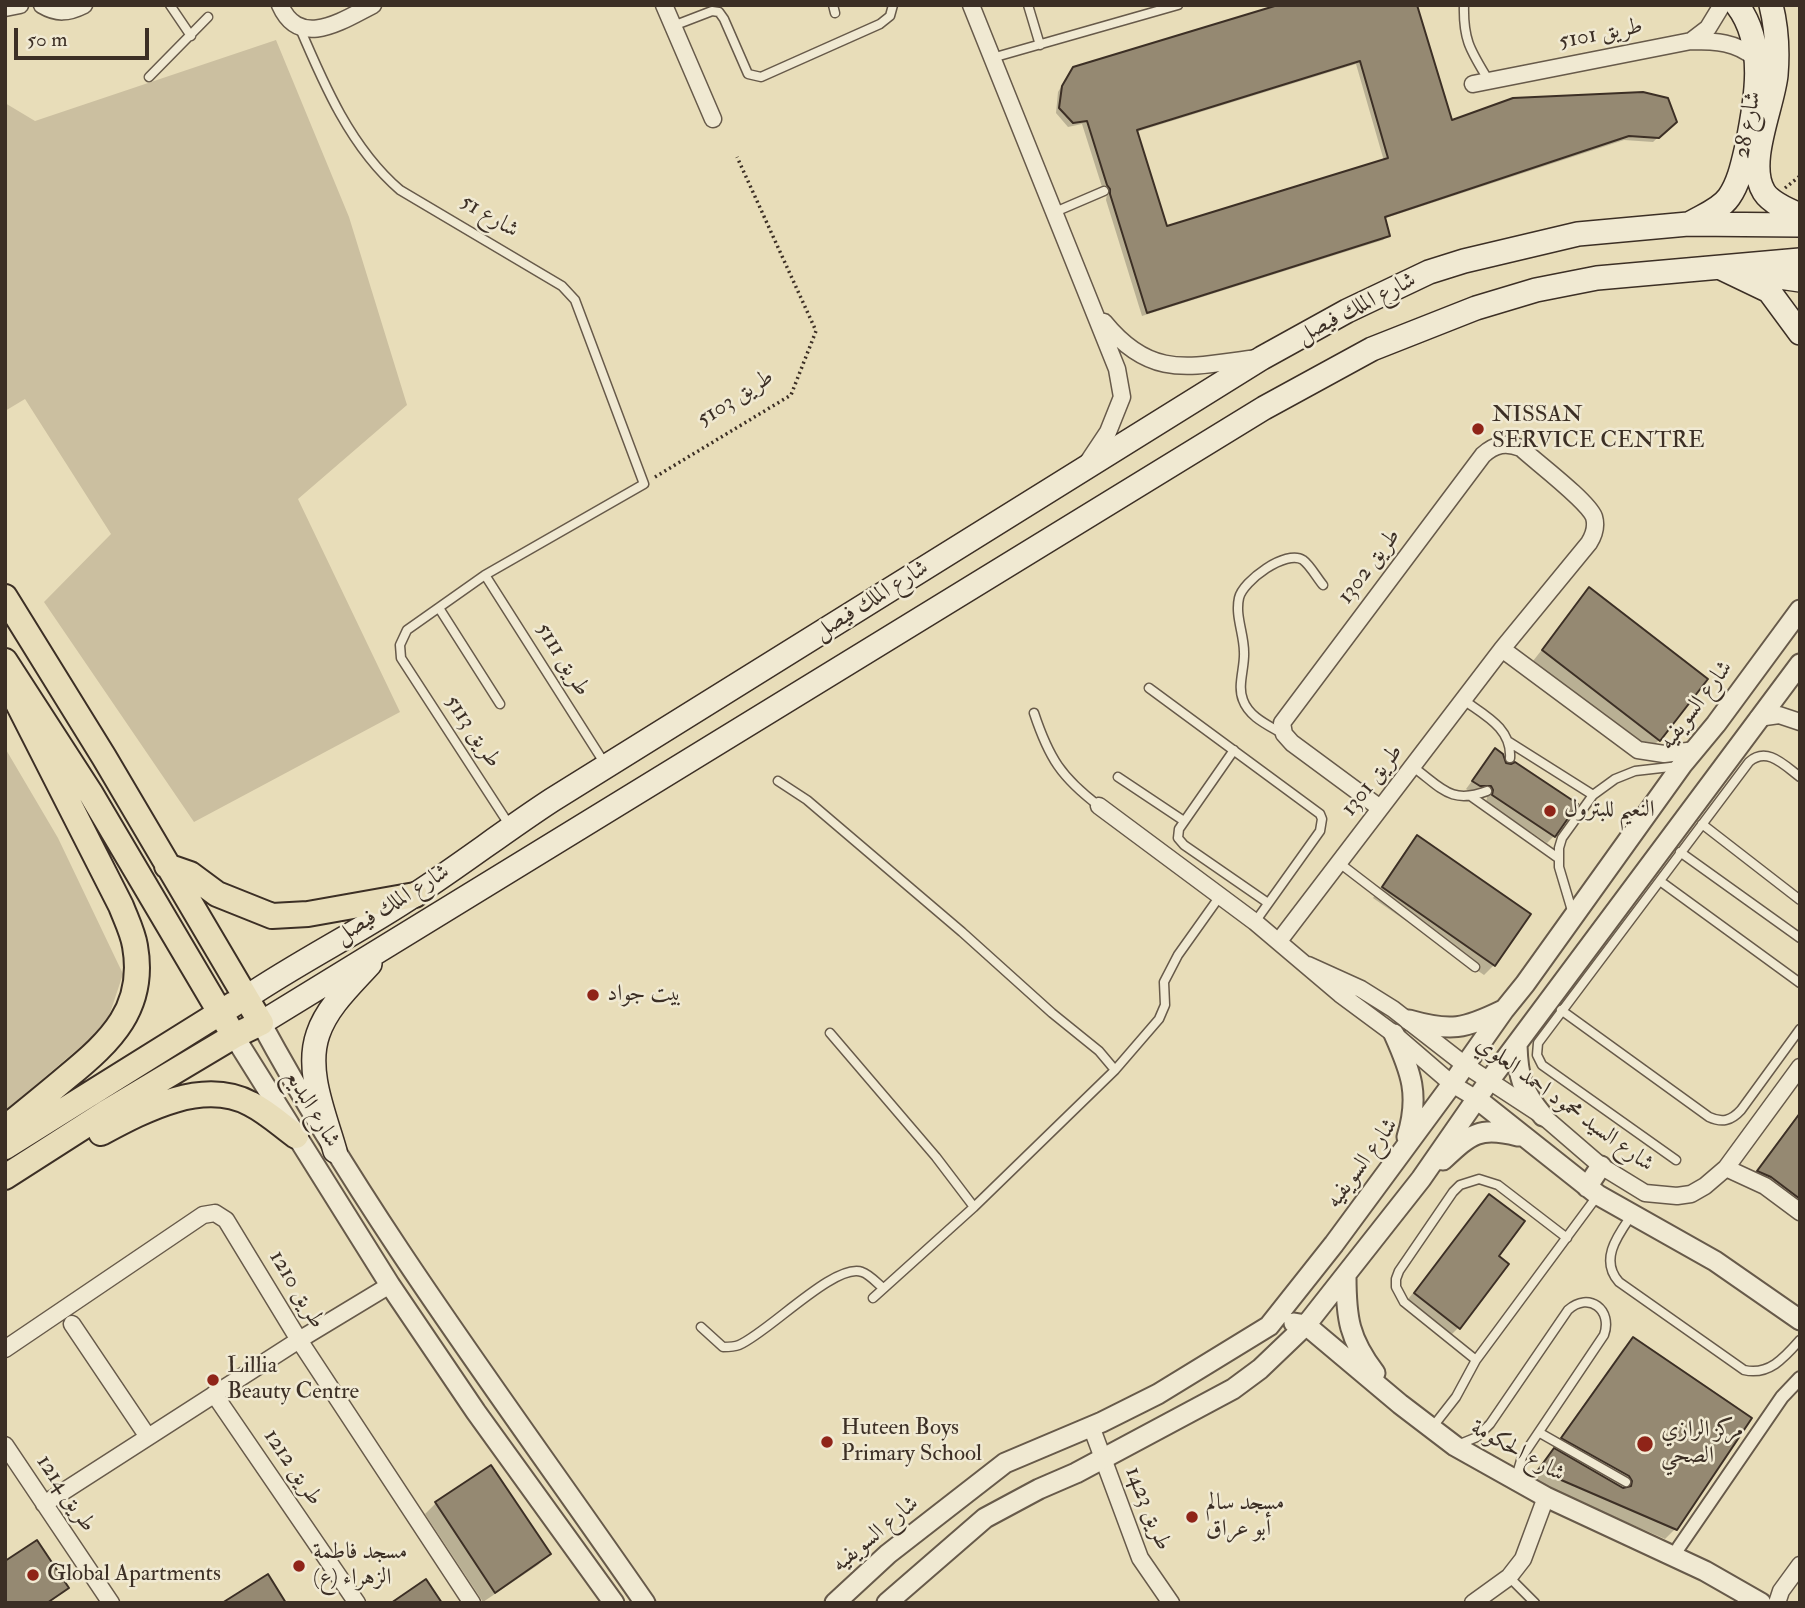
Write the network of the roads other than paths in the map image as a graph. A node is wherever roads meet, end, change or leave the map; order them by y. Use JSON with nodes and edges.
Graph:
{"nodes":[{"id":1,"x":20,"y":5,"type":"edge"},
{"id":2,"x":42,"y":5,"type":"edge"},
{"id":3,"x":84,"y":5,"type":"edge"},
{"id":4,"x":170,"y":5,"type":"edge"},
{"id":5,"x":280,"y":5,"type":"edge"},
{"id":6,"x":373,"y":5,"type":"edge"},
{"id":7,"x":664,"y":5,"type":"edge"},
{"id":8,"x":893,"y":5,"type":"edge"},
{"id":9,"x":971,"y":5,"type":"edge"},
{"id":10,"x":1028,"y":5,"type":"edge"},
{"id":11,"x":1178,"y":5,"type":"edge"},
{"id":12,"x":1464,"y":5,"type":"edge"},
{"id":13,"x":1721,"y":5,"type":"edge"},
{"id":14,"x":1737,"y":5,"type":"edge"},
{"id":15,"x":1771,"y":5,"type":"edge"},
{"id":16,"x":5,"y":8,"type":"edge"},
{"id":17,"x":208,"y":17,"type":"dead end"},
{"id":18,"x":299,"y":26,"type":"junction"},
{"id":19,"x":673,"y":26,"type":"junction"},
{"id":20,"x":191,"y":36,"type":"junction"},
{"id":21,"x":1691,"y":40,"type":"junction"},
{"id":22,"x":1040,"y":45,"type":"junction"},
{"id":23,"x":991,"y":58,"type":"junction"},
{"id":24,"x":1755,"y":58,"type":"junction"},
{"id":25,"x":149,"y":77,"type":"dead end"},
{"id":26,"x":1481,"y":82,"type":"joint"},
{"id":27,"x":713,"y":119,"type":"dead end"},
{"id":28,"x":1104,"y":191,"type":"dead end"},
{"id":29,"x":1055,"y":212,"type":"junction"},
{"id":30,"x":1800,"y":215,"type":"edge"},
{"id":31,"x":1688,"y":224,"type":"junction"},
{"id":32,"x":1800,"y":225,"type":"edge"},
{"id":33,"x":1800,"y":260,"type":"edge"},
{"id":34,"x":1721,"y":268,"type":"junction"},
{"id":35,"x":1800,"y":280,"type":"edge"},
{"id":36,"x":1089,"y":304,"type":"junction"},
{"id":37,"x":1800,"y":333,"type":"edge"},
{"id":38,"x":1262,"y":358,"type":"junction"},
{"id":39,"x":1080,"y":472,"type":"junction"},
{"id":40,"x":1595,"y":527,"type":"joint"},
{"id":41,"x":485,"y":575,"type":"junction"},
{"id":42,"x":1323,"y":585,"type":"dead end"},
{"id":43,"x":5,"y":597,"type":"edge"},
{"id":44,"x":439,"y":608,"type":"junction"},
{"id":45,"x":1800,"y":610,"type":"edge"},
{"id":46,"x":1502,"y":649,"type":"junction"},
{"id":47,"x":5,"y":661,"type":"edge"},
{"id":48,"x":1800,"y":664,"type":"edge"},
{"id":49,"x":5,"y":678,"type":"edge"},
{"id":50,"x":1149,"y":688,"type":"dead end"},
{"id":51,"x":1465,"y":701,"type":"junction"},
{"id":52,"x":500,"y":704,"type":"dead end"},
{"id":53,"x":1034,"y":713,"type":"dead end"},
{"id":54,"x":1758,"y":718,"type":"junction"},
{"id":55,"x":1800,"y":722,"type":"edge"},
{"id":56,"x":1284,"y":734,"type":"junction"},
{"id":57,"x":1509,"y":741,"type":"junction"},
{"id":58,"x":1234,"y":750,"type":"junction"},
{"id":59,"x":1510,"y":758,"type":"dead end"},
{"id":60,"x":1688,"y":758,"type":"junction"},
{"id":61,"x":606,"y":767,"type":"junction"},
{"id":62,"x":1413,"y":767,"type":"junction"},
{"id":63,"x":1118,"y":777,"type":"dead end"},
{"id":64,"x":1800,"y":777,"type":"edge"},
{"id":65,"x":778,"y":781,"type":"dead end"},
{"id":66,"x":1487,"y":791,"type":"dead end"},
{"id":67,"x":1593,"y":795,"type":"junction"},
{"id":68,"x":1472,"y":797,"type":"junction"},
{"id":69,"x":1099,"y":806,"type":"joint"},
{"id":70,"x":1380,"y":808,"type":"junction"},
{"id":71,"x":1184,"y":821,"type":"junction"},
{"id":72,"x":1702,"y":824,"type":"junction"},
{"id":73,"x":510,"y":827,"type":"junction"},
{"id":74,"x":1681,"y":852,"type":"junction"},
{"id":75,"x":1558,"y":858,"type":"junction"},
{"id":76,"x":1338,"y":863,"type":"junction"},
{"id":77,"x":167,"y":866,"type":"junction"},
{"id":78,"x":1660,"y":881,"type":"junction"},
{"id":79,"x":415,"y":895,"type":"junction"},
{"id":80,"x":1220,"y":896,"type":"junction"},
{"id":81,"x":1800,"y":900,"type":"edge"},
{"id":82,"x":1268,"y":903,"type":"junction"},
{"id":83,"x":1573,"y":916,"type":"junction"},
{"id":84,"x":1255,"y":922,"type":"junction"},
{"id":85,"x":1800,"y":938,"type":"edge"},
{"id":86,"x":1279,"y":941,"type":"junction"},
{"id":87,"x":388,"y":945,"type":"junction"},
{"id":88,"x":1308,"y":965,"type":"junction"},
{"id":89,"x":1475,"y":967,"type":"dead end"},
{"id":90,"x":1800,"y":983,"type":"edge"},
{"id":91,"x":247,"y":997,"type":"junction"},
{"id":92,"x":1504,"y":1010,"type":"junction"},
{"id":93,"x":1561,"y":1010,"type":"junction"},
{"id":94,"x":221,"y":1012,"type":"junction"},
{"id":95,"x":1409,"y":1020,"type":"junction"},
{"id":96,"x":261,"y":1023,"type":"junction"},
{"id":97,"x":1800,"y":1029,"type":"edge"},
{"id":98,"x":830,"y":1033,"type":"dead end"},
{"id":99,"x":1394,"y":1034,"type":"junction"},
{"id":100,"x":234,"y":1036,"type":"junction"},
{"id":101,"x":1517,"y":1045,"type":"junction"},
{"id":102,"x":1465,"y":1065,"type":"junction"},
{"id":103,"x":1800,"y":1067,"type":"edge"},
{"id":104,"x":1115,"y":1070,"type":"junction"},
{"id":105,"x":1489,"y":1081,"type":"junction"},
{"id":106,"x":1452,"y":1084,"type":"junction"},
{"id":107,"x":1477,"y":1099,"type":"junction"},
{"id":108,"x":1543,"y":1116,"type":"junction"},
{"id":109,"x":5,"y":1128,"type":"edge"},
{"id":110,"x":296,"y":1136,"type":"junction"},
{"id":111,"x":1525,"y":1137,"type":"junction"},
{"id":112,"x":5,"y":1147,"type":"edge"},
{"id":113,"x":335,"y":1150,"type":"junction"},
{"id":114,"x":1402,"y":1151,"type":"junction"},
{"id":115,"x":1676,"y":1160,"type":"dead end"},
{"id":116,"x":1601,"y":1166,"type":"junction"},
{"id":117,"x":1726,"y":1168,"type":"junction"},
{"id":118,"x":5,"y":1177,"type":"edge"},
{"id":119,"x":1421,"y":1179,"type":"junction"},
{"id":120,"x":5,"y":1185,"type":"edge"},
{"id":121,"x":1592,"y":1191,"type":"junction"},
{"id":122,"x":974,"y":1207,"type":"junction"},
{"id":123,"x":1800,"y":1212,"type":"edge"},
{"id":124,"x":1631,"y":1216,"type":"junction"},
{"id":125,"x":1567,"y":1238,"type":"junction"},
{"id":126,"x":1346,"y":1276,"type":"junction"},
{"id":127,"x":390,"y":1285,"type":"junction"},
{"id":128,"x":883,"y":1289,"type":"junction"},
{"id":129,"x":873,"y":1298,"type":"dead end"},
{"id":130,"x":1800,"y":1320,"type":"edge"},
{"id":131,"x":72,"y":1324,"type":"dead end"},
{"id":132,"x":1306,"y":1325,"type":"junction"},
{"id":133,"x":1269,"y":1326,"type":"junction"},
{"id":134,"x":701,"y":1327,"type":"dead end"},
{"id":135,"x":299,"y":1340,"type":"junction"},
{"id":136,"x":1800,"y":1340,"type":"edge"},
{"id":137,"x":5,"y":1349,"type":"edge"},
{"id":138,"x":1476,"y":1360,"type":"junction"},
{"id":139,"x":1800,"y":1378,"type":"edge"},
{"id":140,"x":214,"y":1394,"type":"junction"},
{"id":141,"x":1400,"y":1404,"type":"junction"},
{"id":142,"x":1091,"y":1426,"type":"junction"},
{"id":143,"x":1431,"y":1429,"type":"junction"},
{"id":144,"x":1540,"y":1433,"type":"junction"},
{"id":145,"x":148,"y":1437,"type":"junction"},
{"id":146,"x":5,"y":1445,"type":"edge"},
{"id":147,"x":1455,"y":1446,"type":"junction"},
{"id":148,"x":1104,"y":1458,"type":"junction"},
{"id":149,"x":1519,"y":1482,"type":"junction"},
{"id":150,"x":1626,"y":1482,"type":"dead end"},
{"id":151,"x":1546,"y":1497,"type":"junction"},
{"id":152,"x":44,"y":1504,"type":"junction"},
{"id":153,"x":1674,"y":1556,"type":"junction"},
{"id":154,"x":1800,"y":1565,"type":"edge"},
{"id":155,"x":1509,"y":1577,"type":"junction"},
{"id":156,"x":111,"y":1603,"type":"edge"},
{"id":157,"x":357,"y":1603,"type":"edge"},
{"id":158,"x":472,"y":1603,"type":"edge"},
{"id":159,"x":614,"y":1603,"type":"edge"},
{"id":160,"x":645,"y":1603,"type":"edge"},
{"id":161,"x":835,"y":1603,"type":"edge"},
{"id":162,"x":887,"y":1603,"type":"edge"},
{"id":163,"x":1171,"y":1603,"type":"edge"},
{"id":164,"x":1473,"y":1603,"type":"edge"},
{"id":165,"x":1535,"y":1603,"type":"edge"},
{"id":166,"x":1761,"y":1603,"type":"edge"},
{"id":167,"x":1777,"y":1603,"type":"edge"}],
"edges":[{"from":1,"to":16,"type":"street"},
{"from":2,"to":3,"type":"street"},
{"from":4,"to":20,"type":"lane"},
{"from":5,"to":18,"type":"street","name":"شارع 51"},
{"from":6,"to":18,"type":"street"},
{"from":7,"to":19,"type":"street"},
{"from":8,"to":19,"type":"lane"},
{"from":9,"to":23,"type":"street"},
{"from":10,"to":22,"type":"lane"},
{"from":11,"to":22,"type":"lane"},
{"from":12,"to":26,"type":"lane"},
{"from":13,"to":21,"type":"street"},
{"from":14,"to":24,"type":"main road","name":"شارع 28"},
{"from":15,"to":30,"type":"main road","name":"شارع 28"},
{"from":17,"to":20,"type":"lane"},
{"from":18,"to":41,"type":"lane","name":"شارع 51"},
{"from":19,"to":27,"type":"street"},
{"from":20,"to":25,"type":"lane"},
{"from":21,"to":24,"type":"street","name":"طريق 5101"},
{"from":21,"to":26,"type":"street","name":"طريق 5101"},
{"from":22,"to":23,"type":"lane"},
{"from":23,"to":29,"type":"street"},
{"from":24,"to":31,"type":"main road","name":"شارع 28"},
{"from":28,"to":29,"type":"lane"},
{"from":29,"to":36,"type":"street"},
{"from":31,"to":32,"type":"main road","name":"شارع الملك فيصل"},
{"from":31,"to":38,"type":"main road","name":"شارع الملك فيصل"},
{"from":33,"to":34,"type":"main road","name":"شارع الملك فيصل"},
{"from":34,"to":35,"type":"main road"},
{"from":34,"to":37,"type":"main road"},
{"from":34,"to":87,"type":"main road","name":"شارع الملك فيصل"},
{"from":36,"to":38,"type":"street"},
{"from":36,"to":39,"type":"street"},
{"from":38,"to":39,"type":"main road","name":"شارع الملك فيصل"},
{"from":39,"to":61,"type":"main road","name":"شارع الملك فيصل"},
{"from":40,"to":46,"type":"street","name":"طريق 1301"},
{"from":40,"to":56,"type":"street","name":"طريق 1302"},
{"from":41,"to":44,"type":"lane"},
{"from":41,"to":61,"type":"lane","name":"طريق 5111"},
{"from":42,"to":56,"type":"lane"},
{"from":43,"to":77,"type":"main road","name":"شارع البديع"},
{"from":44,"to":52,"type":"lane"},
{"from":44,"to":73,"type":"lane","name":"طريق 5113"},
{"from":45,"to":60,"type":"street","name":"شارع السويفيه"},
{"from":46,"to":51,"type":"street","name":"طريق 1301"},
{"from":46,"to":60,"type":"street"},
{"from":47,"to":94,"type":"main road","name":"شارع البديع"},
{"from":48,"to":54,"type":"street"},
{"from":49,"to":109,"type":"main road"},
{"from":50,"to":58,"type":"lane"},
{"from":51,"to":57,"type":"lane"},
{"from":51,"to":62,"type":"street","name":"طريق 1301"},
{"from":53,"to":69,"type":"lane"},
{"from":54,"to":55,"type":"street"},
{"from":54,"to":101,"type":"street"},
{"from":56,"to":70,"type":"street"},
{"from":57,"to":59,"type":"lane"},
{"from":57,"to":67,"type":"lane"},
{"from":58,"to":71,"type":"lane"},
{"from":58,"to":82,"type":"lane"},
{"from":60,"to":67,"type":"lane"},
{"from":60,"to":83,"type":"street","name":"شارع السويفيه"},
{"from":61,"to":73,"type":"main road","name":"شارع الملك فيصل"},
{"from":62,"to":68,"type":"lane"},
{"from":62,"to":70,"type":"street","name":"طريق 1301"},
{"from":63,"to":71,"type":"lane"},
{"from":64,"to":72,"type":"lane"},
{"from":65,"to":104,"type":"lane"},
{"from":66,"to":68,"type":"lane"},
{"from":67,"to":75,"type":"lane"},
{"from":68,"to":75,"type":"lane"},
{"from":69,"to":80,"type":"street","name":"شارع السيد محمود احمد العلوي"},
{"from":70,"to":76,"type":"street","name":"طريق 1301"},
{"from":71,"to":82,"type":"lane"},
{"from":72,"to":74,"type":"lane"},
{"from":72,"to":81,"type":"lane"},
{"from":73,"to":79,"type":"main road","name":"شارع الملك فيصل"},
{"from":74,"to":78,"type":"lane"},
{"from":74,"to":85,"type":"lane"},
{"from":75,"to":83,"type":"lane"},
{"from":76,"to":86,"type":"street","name":"طريق 1301"},
{"from":76,"to":89,"type":"lane"},
{"from":77,"to":79,"type":"main road"},
{"from":77,"to":91,"type":"main road","name":"شارع البديع"},
{"from":78,"to":90,"type":"lane"},
{"from":78,"to":93,"type":"lane"},
{"from":79,"to":91,"type":"main road","name":"شارع الملك فيصل"},
{"from":80,"to":84,"type":"street","name":"شارع السيد محمود احمد العلوي"},
{"from":80,"to":104,"type":"lane"},
{"from":82,"to":84,"type":"lane"},
{"from":83,"to":92,"type":"street","name":"شارع السويفيه"},
{"from":84,"to":86,"type":"street","name":"شارع السيد محمود احمد العلوي"},
{"from":86,"to":88,"type":"street","name":"شارع السيد محمود احمد العلوي"},
{"from":87,"to":96,"type":"main road","name":"شارع الملك فيصل"},
{"from":87,"to":113,"type":"main road"},
{"from":88,"to":95,"type":"street","name":"شارع السيد محمود احمد العلوي"},
{"from":88,"to":99,"type":"street","name":"شارع السيد محمود احمد العلوي"},
{"from":91,"to":94,"type":"main road","name":"شارع الملك فيصل"},
{"from":91,"to":96,"type":"main road","name":"شارع البديع"},
{"from":92,"to":95,"type":"street"},
{"from":92,"to":102,"type":"street","name":"شارع السويفيه"},
{"from":93,"to":97,"type":"lane"},
{"from":93,"to":115,"type":"lane"},
{"from":94,"to":100,"type":"main road","name":"شارع البديع"},
{"from":94,"to":112,"type":"main road","name":"شارع الملك فيصل"},
{"from":95,"to":102,"type":"street","name":"شارع السيد محمود احمد العلوي"},
{"from":96,"to":100,"type":"main road","name":"شارع الملك فيصل"},
{"from":96,"to":113,"type":"street","name":"شارع البديع"},
{"from":98,"to":122,"type":"lane"},
{"from":99,"to":106,"type":"street","name":"شارع السيد محمود احمد العلوي"},
{"from":99,"to":114,"type":"street"},
{"from":100,"to":110,"type":"street","name":"شارع البديع"},
{"from":100,"to":118,"type":"main road","name":"شارع الملك فيصل"},
{"from":101,"to":105,"type":"street"},
{"from":101,"to":108,"type":"street"},
{"from":102,"to":105,"type":"street","name":"شارع السيد محمود احمد العلوي"},
{"from":102,"to":106,"type":"street","name":"شارع السويفيه"},
{"from":103,"to":117,"type":"street","name":"شارع السيد محمود احمد العلوي"},
{"from":104,"to":122,"type":"lane"},
{"from":105,"to":107,"type":"street"},
{"from":105,"to":108,"type":"street","name":"شارع السيد محمود احمد العلوي"},
{"from":106,"to":107,"type":"street","name":"شارع السيد محمود احمد العلوي"},
{"from":106,"to":114,"type":"street","name":"شارع السويفيه"},
{"from":107,"to":111,"type":"street","name":"شارع السيد محمود احمد العلوي"},
{"from":107,"to":119,"type":"street"},
{"from":108,"to":116,"type":"street","name":"شارع السيد محمود احمد العلوي"},
{"from":110,"to":120,"type":"main road"},
{"from":110,"to":127,"type":"street","name":"شارع البديع"},
{"from":111,"to":119,"type":"street"},
{"from":111,"to":121,"type":"street","name":"شارع السيد محمود احمد العلوي"},
{"from":113,"to":160,"type":"street","name":"شارع البديع"},
{"from":114,"to":133,"type":"street","name":"شارع السويفيه"},
{"from":116,"to":117,"type":"street","name":"شارع السيد محمود احمد العلوي"},
{"from":116,"to":121,"type":"street"},
{"from":117,"to":123,"type":"street"},
{"from":119,"to":126,"type":"street"},
{"from":121,"to":124,"type":"street","name":"شارع السيد محمود احمد العلوي"},
{"from":121,"to":125,"type":"lane"},
{"from":122,"to":128,"type":"lane"},
{"from":124,"to":130,"type":"street","name":"شارع السيد محمود احمد العلوي"},
{"from":124,"to":136,"type":"lane"},
{"from":125,"to":138,"type":"lane"},
{"from":125,"to":138,"type":"lane"},
{"from":126,"to":132,"type":"street"},
{"from":126,"to":141,"type":"street"},
{"from":127,"to":135,"type":"street"},
{"from":127,"to":159,"type":"street","name":"شارع البديع"},
{"from":128,"to":129,"type":"lane"},
{"from":128,"to":134,"type":"lane"},
{"from":131,"to":145,"type":"street"},
{"from":132,"to":133,"type":"street"},
{"from":132,"to":141,"type":"street","name":"شارع الحكومة"},
{"from":132,"to":148,"type":"street"},
{"from":133,"to":142,"type":"street","name":"شارع السويفيه"},
{"from":135,"to":137,"type":"street","name":"طريق 1210"},
{"from":135,"to":140,"type":"street"},
{"from":135,"to":158,"type":"street","name":"طريق 1210"},
{"from":138,"to":143,"type":"lane"},
{"from":139,"to":153,"type":"street"},
{"from":140,"to":145,"type":"street"},
{"from":140,"to":157,"type":"street","name":"طريق 1212"},
{"from":141,"to":143,"type":"street","name":"شارع الحكومة"},
{"from":142,"to":148,"type":"street","name":"طريق 1423"},
{"from":142,"to":161,"type":"street","name":"شارع السويفيه"},
{"from":143,"to":147,"type":"street","name":"شارع الحكومة"},
{"from":144,"to":147,"type":"lane"},
{"from":144,"to":149,"type":"lane"},
{"from":144,"to":150,"type":"lane"},
{"from":145,"to":152,"type":"street"},
{"from":146,"to":152,"type":"street","name":"طريق 1214"},
{"from":147,"to":149,"type":"street","name":"شارع الحكومة"},
{"from":148,"to":162,"type":"street"},
{"from":148,"to":163,"type":"street","name":"طريق 1423"},
{"from":149,"to":151,"type":"street","name":"شارع الحكومة"},
{"from":151,"to":153,"type":"street","name":"شارع الحكومة"},
{"from":151,"to":155,"type":"street"},
{"from":152,"to":156,"type":"street","name":"طريق 1214"},
{"from":153,"to":166,"type":"street","name":"شارع الحكومة"},
{"from":154,"to":167,"type":"street"},
{"from":155,"to":164,"type":"street"},
{"from":155,"to":165,"type":"lane"}]}
